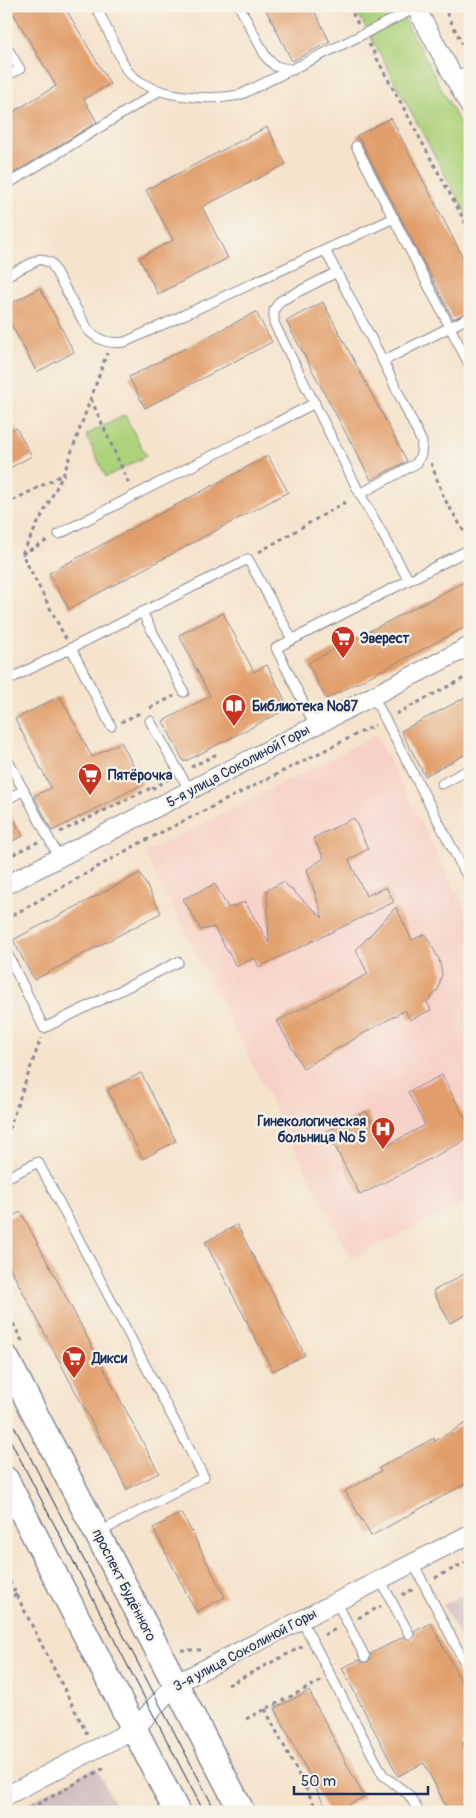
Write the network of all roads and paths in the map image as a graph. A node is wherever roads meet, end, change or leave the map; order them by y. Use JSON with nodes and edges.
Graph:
{"nodes":[{"id":1,"x":96,"y":6,"type":"edge"},
{"id":2,"x":239,"y":6,"type":"edge"},
{"id":3,"x":349,"y":6,"type":"edge"},
{"id":4,"x":443,"y":6,"type":"edge"},
{"id":5,"x":416,"y":7,"type":"edge"},
{"id":6,"x":364,"y":34,"type":"junction"},
{"id":7,"x":6,"y":46,"type":"edge"},
{"id":8,"x":470,"y":58,"type":"edge"},
{"id":9,"x":470,"y":69,"type":"edge"},
{"id":10,"x":293,"y":70,"type":"junction"},
{"id":11,"x":6,"y":76,"type":"edge"},
{"id":12,"x":454,"y":78,"type":"junction"},
{"id":13,"x":159,"y":91,"type":"junction"},
{"id":14,"x":470,"y":107,"type":"edge"},
{"id":15,"x":356,"y":146,"type":"dead end"},
{"id":16,"x":6,"y":185,"type":"edge"},
{"id":17,"x":394,"y":218,"type":"junction"},
{"id":18,"x":470,"y":231,"type":"edge"},
{"id":19,"x":326,"y":250,"type":"junction"},
{"id":20,"x":337,"y":272,"type":"junction"},
{"id":21,"x":6,"y":276,"type":"edge"},
{"id":22,"x":470,"y":317,"type":"edge"},
{"id":23,"x":450,"y":327,"type":"junction"},
{"id":24,"x":111,"y":343,"type":"junction"},
{"id":25,"x":383,"y":361,"type":"junction"},
{"id":26,"x":470,"y":366,"type":"edge"},
{"id":27,"x":91,"y":398,"type":"junction"},
{"id":28,"x":314,"y":403,"type":"junction"},
{"id":29,"x":422,"y":442,"type":"junction"},
{"id":30,"x":64,"y":473,"type":"junction"},
{"id":31,"x":360,"y":494,"type":"junction"},
{"id":32,"x":134,"y":496,"type":"junction"},
{"id":33,"x":6,"y":504,"type":"edge"},
{"id":34,"x":59,"y":534,"type":"joint"},
{"id":35,"x":470,"y":541,"type":"edge"},
{"id":36,"x":470,"y":549,"type":"edge"},
{"id":37,"x":22,"y":554,"type":"junction"},
{"id":38,"x":248,"y":559,"type":"junction"},
{"id":39,"x":408,"y":579,"type":"junction"},
{"id":40,"x":142,"y":612,"type":"junction"},
{"id":41,"x":292,"y":640,"type":"junction"},
{"id":42,"x":470,"y":646,"type":"edge"},
{"id":43,"x":70,"y":648,"type":"junction"},
{"id":44,"x":470,"y":675,"type":"edge"},
{"id":45,"x":6,"y":681,"type":"edge"},
{"id":46,"x":184,"y":692,"type":"dead end"},
{"id":47,"x":373,"y":696,"type":"junction"},
{"id":48,"x":384,"y":720,"type":"junction"},
{"id":49,"x":150,"y":721,"type":"dead end"},
{"id":50,"x":111,"y":726,"type":"dead end"},
{"id":51,"x":315,"y":726,"type":"junction"},
{"id":52,"x":6,"y":757,"type":"edge"},
{"id":53,"x":470,"y":769,"type":"edge"},
{"id":54,"x":442,"y":784,"type":"dead end"},
{"id":55,"x":152,"y":788,"type":"dead end"},
{"id":56,"x":24,"y":790,"type":"junction"},
{"id":57,"x":190,"y":791,"type":"junction"},
{"id":58,"x":6,"y":800,"type":"edge"},
{"id":59,"x":48,"y":837,"type":"junction"},
{"id":60,"x":6,"y":858,"type":"edge"},
{"id":61,"x":59,"y":858,"type":"junction"},
{"id":62,"x":470,"y":882,"type":"edge"},
{"id":63,"x":6,"y":885,"type":"edge"},
{"id":64,"x":6,"y":919,"type":"edge"},
{"id":65,"x":6,"y":951,"type":"edge"},
{"id":66,"x":178,"y":962,"type":"dead end"},
{"id":67,"x":44,"y":1028,"type":"junction"},
{"id":68,"x":6,"y":1137,"type":"edge"},
{"id":69,"x":6,"y":1178,"type":"edge"},
{"id":70,"x":6,"y":1358,"type":"edge"},
{"id":71,"x":6,"y":1480,"type":"edge"},
{"id":72,"x":97,"y":1533,"type":"junction"},
{"id":73,"x":470,"y":1534,"type":"edge"},
{"id":74,"x":413,"y":1563,"type":"junction"},
{"id":75,"x":6,"y":1574,"type":"edge"},
{"id":76,"x":380,"y":1579,"type":"junction"},
{"id":77,"x":16,"y":1594,"type":"junction"},
{"id":78,"x":6,"y":1600,"type":"edge"},
{"id":79,"x":336,"y":1601,"type":"junction"},
{"id":80,"x":301,"y":1619,"type":"junction"},
{"id":81,"x":409,"y":1634,"type":"dead end"},
{"id":82,"x":209,"y":1648,"type":"dead end"},
{"id":83,"x":179,"y":1649,"type":"dead end"},
{"id":84,"x":364,"y":1657,"type":"dead end"},
{"id":85,"x":470,"y":1673,"type":"edge"},
{"id":86,"x":331,"y":1676,"type":"junction"},
{"id":87,"x":175,"y":1684,"type":"junction"},
{"id":88,"x":74,"y":1706,"type":"dead end"},
{"id":89,"x":265,"y":1709,"type":"junction"},
{"id":90,"x":246,"y":1719,"type":"dead end"},
{"id":91,"x":136,"y":1728,"type":"junction"},
{"id":92,"x":106,"y":1767,"type":"dead end"},
{"id":93,"x":6,"y":1796,"type":"edge"},
{"id":94,"x":23,"y":1812,"type":"edge"},
{"id":95,"x":178,"y":1812,"type":"edge"},
{"id":96,"x":242,"y":1812,"type":"edge"},
{"id":97,"x":318,"y":1812,"type":"edge"},
{"id":98,"x":419,"y":1812,"type":"edge"}],
"edges":[{"from":1,"to":13,"type":"lane"},
{"from":2,"to":10,"type":"lane"},
{"from":3,"to":6,"type":"path"},
{"from":4,"to":8,"type":"path"},
{"from":5,"to":6,"type":"lane"},
{"from":5,"to":12,"type":"street"},
{"from":6,"to":10,"type":"lane"},
{"from":6,"to":18,"type":"path"},
{"from":7,"to":11,"type":"lane"},
{"from":9,"to":12,"type":"lane"},
{"from":10,"to":13,"type":"lane"},
{"from":12,"to":14,"type":"street"},
{"from":13,"to":16,"type":"lane"},
{"from":15,"to":17,"type":"lane"},
{"from":17,"to":19,"type":"lane"},
{"from":17,"to":23,"type":"lane"},
{"from":19,"to":20,"type":"lane"},
{"from":19,"to":24,"type":"lane"},
{"from":20,"to":25,"type":"lane"},
{"from":20,"to":28,"type":"lane"},
{"from":21,"to":24,"type":"lane"},
{"from":22,"to":23,"type":"lane"},
{"from":23,"to":25,"type":"lane"},
{"from":23,"to":26,"type":"lane"},
{"from":24,"to":27,"type":"path"},
{"from":25,"to":29,"type":"lane"},
{"from":27,"to":30,"type":"path"},
{"from":27,"to":32,"type":"path"},
{"from":28,"to":31,"type":"lane"},
{"from":28,"to":32,"type":"lane"},
{"from":29,"to":31,"type":"lane"},
{"from":29,"to":35,"type":"path"},
{"from":30,"to":33,"type":"path"},
{"from":30,"to":37,"type":"path"},
{"from":31,"to":38,"type":"path"},
{"from":31,"to":39,"type":"lane"},
{"from":32,"to":34,"type":"lane"},
{"from":34,"to":37,"type":"path"},
{"from":36,"to":39,"type":"lane"},
{"from":37,"to":43,"type":"path"},
{"from":38,"to":40,"type":"lane"},
{"from":38,"to":41,"type":"lane"},
{"from":39,"to":41,"type":"lane"},
{"from":40,"to":43,"type":"lane"},
{"from":40,"to":46,"type":"lane"},
{"from":41,"to":51,"type":"lane"},
{"from":42,"to":47,"type":"street","name":"5-я улица Соколиной Горы"},
{"from":43,"to":45,"type":"lane"},
{"from":43,"to":50,"type":"lane"},
{"from":44,"to":48,"type":"path"},
{"from":47,"to":48,"type":"lane"},
{"from":47,"to":51,"type":"street","name":"5-я улица Соколиной Горы"},
{"from":48,"to":62,"type":"lane"},
{"from":48,"to":64,"type":"path"},
{"from":49,"to":57,"type":"lane"},
{"from":51,"to":57,"type":"street","name":"5-я улица Соколиной Горы"},
{"from":52,"to":56,"type":"lane"},
{"from":53,"to":54,"type":"lane"},
{"from":55,"to":59,"type":"path"},
{"from":56,"to":58,"type":"lane"},
{"from":56,"to":59,"type":"lane"},
{"from":57,"to":61,"type":"street","name":"5-я улица Соколиной Горы"},
{"from":59,"to":60,"type":"path"},
{"from":59,"to":61,"type":"lane"},
{"from":61,"to":63,"type":"street","name":"5-я улица Соколиной Горы"},
{"from":65,"to":67,"type":"lane"},
{"from":66,"to":67,"type":"lane"},
{"from":67,"to":68,"type":"path"},
{"from":69,"to":72,"type":"lane"},
{"from":70,"to":72,"type":"main road","name":"проспект Будённого"},
{"from":71,"to":91,"type":"main road"},
{"from":72,"to":87,"type":"main road","name":"проспект Будённого"},
{"from":73,"to":74,"type":"street","name":"3-я улица Соколиной Горы"},
{"from":74,"to":76,"type":"street","name":"3-я улица Соколиной Горы"},
{"from":74,"to":85,"type":"lane"},
{"from":75,"to":77,"type":"path"},
{"from":76,"to":79,"type":"street","name":"3-я улица Соколиной Горы"},
{"from":76,"to":81,"type":"lane"},
{"from":77,"to":78,"type":"path"},
{"from":77,"to":88,"type":"path"},
{"from":79,"to":80,"type":"street","name":"3-я улица Соколиной Горы"},
{"from":79,"to":84,"type":"lane"},
{"from":80,"to":86,"type":"lane"},
{"from":80,"to":87,"type":"street","name":"3-я улица Соколиной Горы"},
{"from":82,"to":83,"type":"path"},
{"from":86,"to":89,"type":"path"},
{"from":86,"to":98,"type":"lane"},
{"from":87,"to":91,"type":"street","name":"3-я улица Соколиной Горы"},
{"from":87,"to":96,"type":"main road","name":"проспект Будённого"},
{"from":89,"to":90,"type":"path"},
{"from":89,"to":97,"type":"path"},
{"from":91,"to":93,"type":"street","name":"3-я улица Соколиной Горы"},
{"from":91,"to":95,"type":"main road"},
{"from":92,"to":94,"type":"path"}]}
